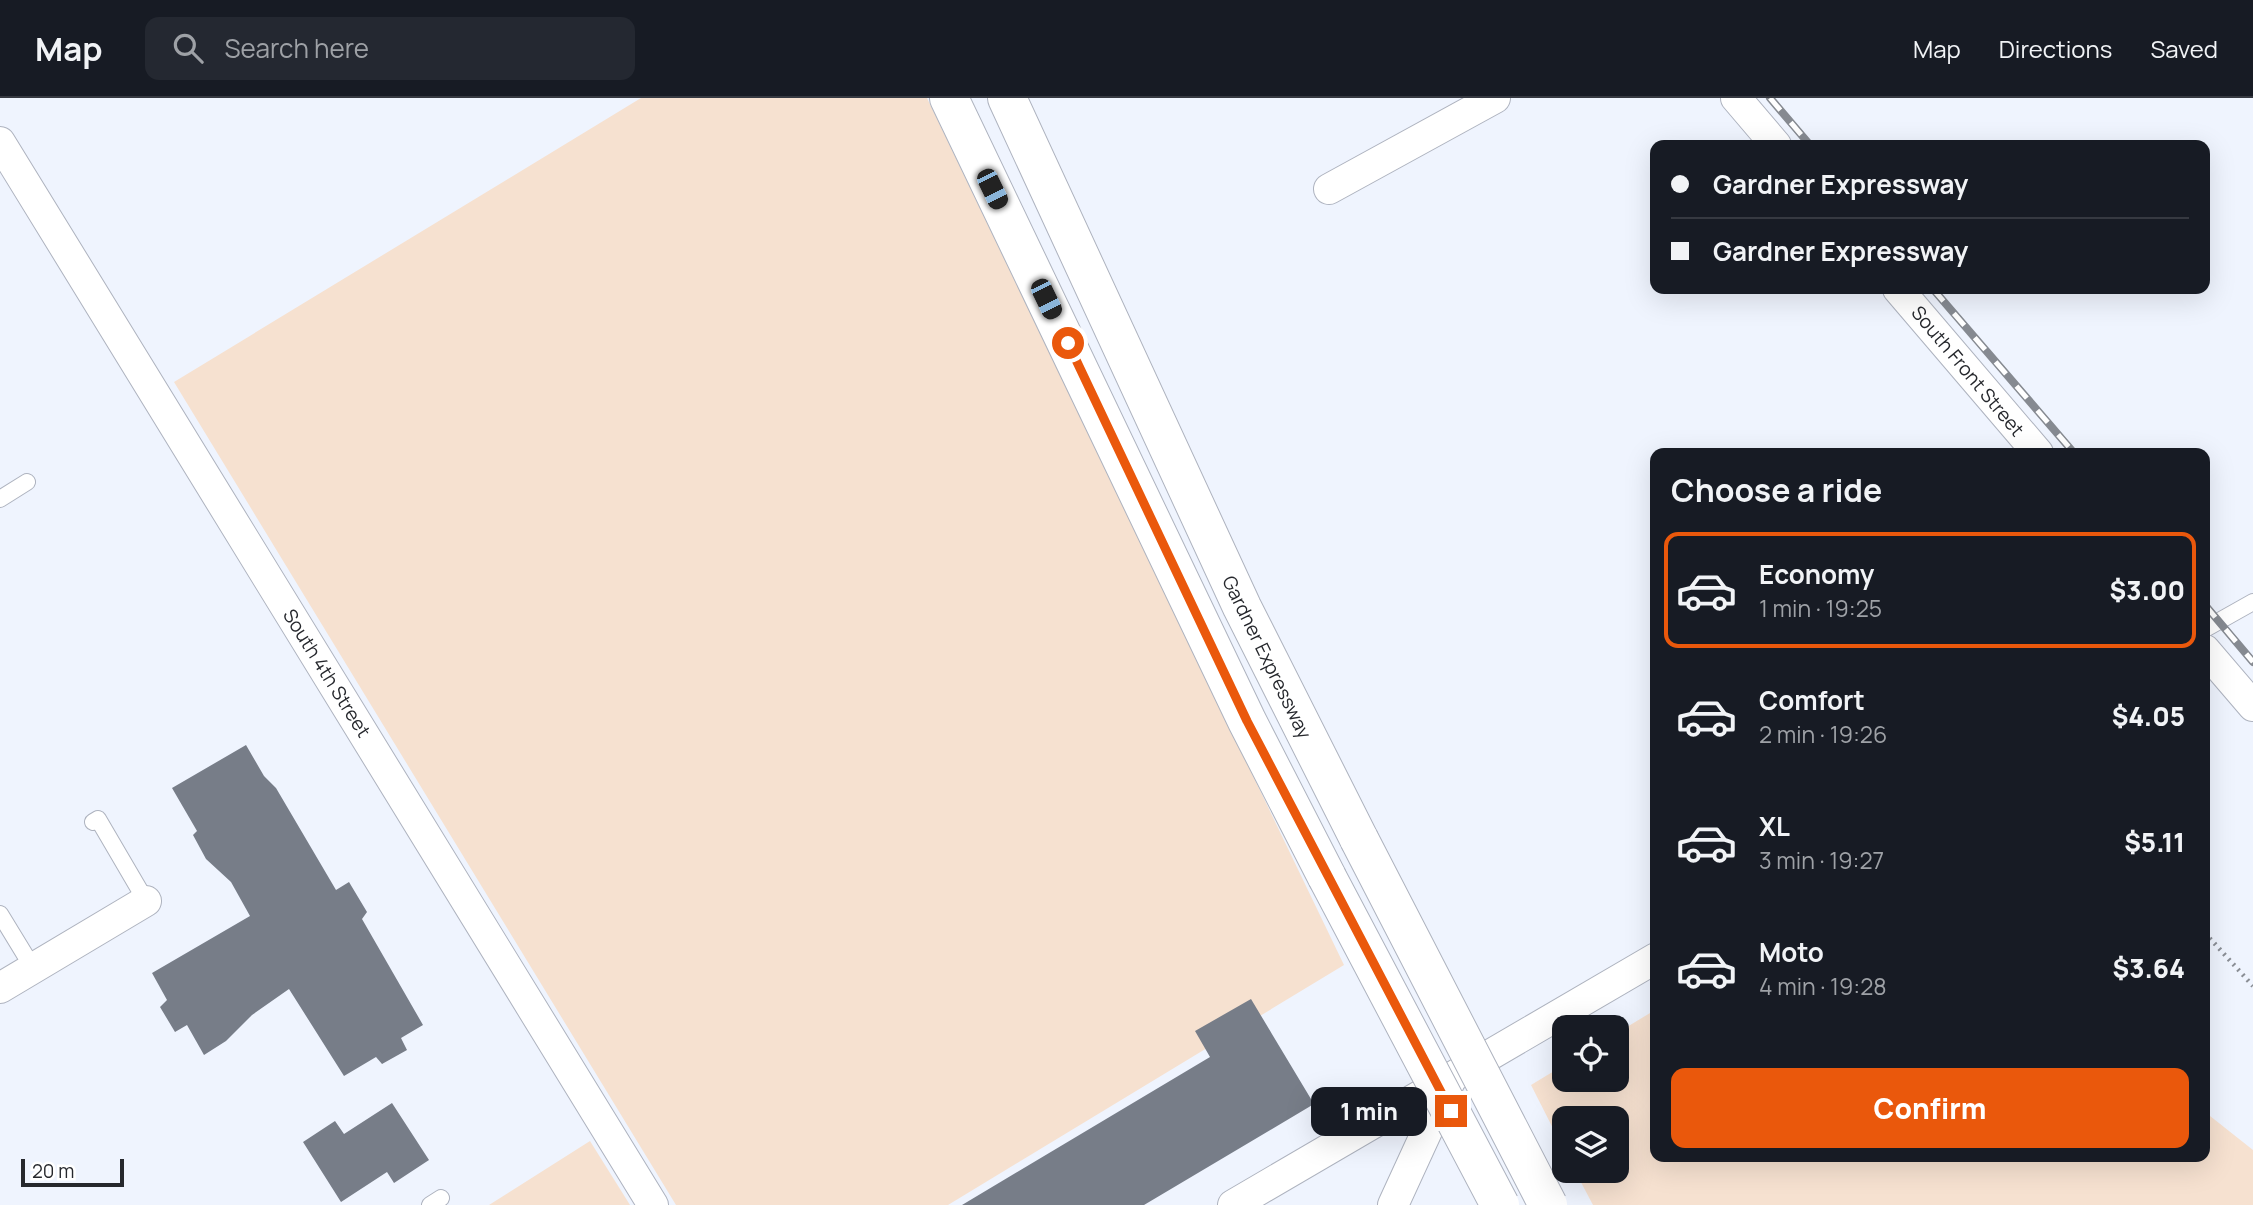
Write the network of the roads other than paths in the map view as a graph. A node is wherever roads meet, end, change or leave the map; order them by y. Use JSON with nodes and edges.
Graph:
{"nodes":[{"id":1,"x":949,"y":98,"type":"edge"},
{"id":2,"x":1007,"y":98,"type":"edge"},
{"id":3,"x":1494,"y":98,"type":"edge"},
{"id":4,"x":1736,"y":98,"type":"edge"},
{"id":5,"x":1772,"y":140,"type":"edge"},
{"id":6,"x":0,"y":142,"type":"edge"},
{"id":7,"x":1329,"y":190,"type":"dead end"},
{"id":8,"x":1902,"y":294,"type":"edge"},
{"id":9,"x":2034,"y":448,"type":"edge"},
{"id":10,"x":27,"y":482,"type":"dead end"},
{"id":11,"x":0,"y":499,"type":"edge"},
{"id":12,"x":2253,"y":601,"type":"edge"},
{"id":13,"x":2210,"y":626,"type":"edge"},
{"id":14,"x":2210,"y":656,"type":"edge"},
{"id":15,"x":2253,"y":706,"type":"edge"},
{"id":16,"x":93,"y":822,"type":"dead end"},
{"id":17,"x":146,"y":901,"type":"joint"},
{"id":18,"x":0,"y":914,"type":"edge"},
{"id":19,"x":1650,"y":962,"type":"edge"},
{"id":20,"x":33,"y":968,"type":"junction"},
{"id":21,"x":0,"y":988,"type":"edge"},
{"id":22,"x":1450,"y":1081,"type":"junction"},
{"id":23,"x":653,"y":1205,"type":"edge"},
{"id":24,"x":1234,"y":1205,"type":"edge"},
{"id":25,"x":1393,"y":1205,"type":"edge"},
{"id":26,"x":1500,"y":1205,"type":"edge"},
{"id":27,"x":1548,"y":1205,"type":"edge"}],
"edges":[{"from":1,"to":26,"type":"main road","bridge":true},
{"from":2,"to":27,"type":"main road","name":"Gardner Expressway","bridge":true},
{"from":3,"to":7,"type":"street"},
{"from":4,"to":5,"type":"street"},
{"from":6,"to":23,"type":"street","name":"South 4th Street"},
{"from":8,"to":9,"type":"street","name":"South Front Street"},
{"from":10,"to":11,"type":"lane"},
{"from":12,"to":13,"type":"lane"},
{"from":14,"to":15,"type":"street"},
{"from":16,"to":17,"type":"lane"},
{"from":17,"to":20,"type":"street"},
{"from":18,"to":20,"type":"lane"},
{"from":19,"to":22,"type":"street"},
{"from":20,"to":21,"type":"street"},
{"from":22,"to":24,"type":"street"},
{"from":22,"to":25,"type":"street"}]}
